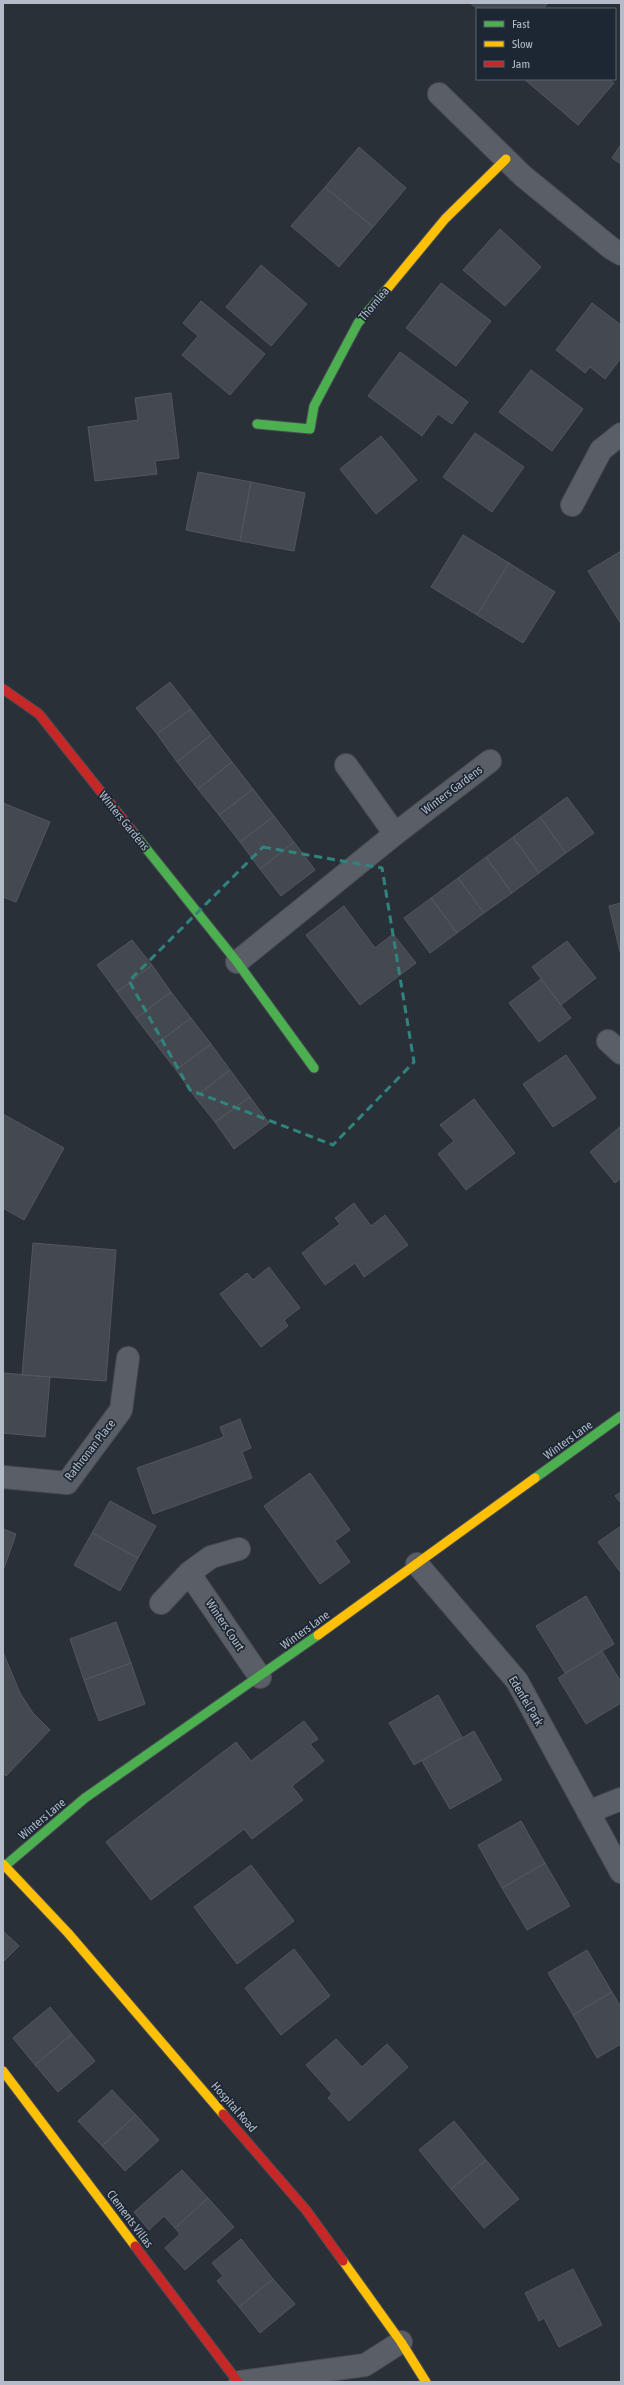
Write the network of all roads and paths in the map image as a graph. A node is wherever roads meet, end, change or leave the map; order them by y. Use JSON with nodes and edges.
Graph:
{"nodes":[{"id":1,"x":439,"y":94,"type":"dead end"},
{"id":2,"x":506,"y":159,"type":"junction"},
{"id":3,"x":621,"y":254,"type":"edge"},
{"id":4,"x":258,"y":424,"type":"dead end"},
{"id":5,"x":621,"y":434,"type":"edge"},
{"id":6,"x":572,"y":505,"type":"dead end"},
{"id":7,"x":3,"y":689,"type":"edge"},
{"id":8,"x":490,"y":761,"type":"dead end"},
{"id":9,"x":346,"y":765,"type":"dead end"},
{"id":10,"x":396,"y":834,"type":"junction"},
{"id":11,"x":237,"y":962,"type":"junction"},
{"id":12,"x":314,"y":1068,"type":"dead end"},
{"id":13,"x":128,"y":1358,"type":"dead end"},
{"id":14,"x":621,"y":1416,"type":"edge"},
{"id":15,"x":3,"y":1477,"type":"edge"},
{"id":16,"x":239,"y":1549,"type":"dead end"},
{"id":17,"x":417,"y":1564,"type":"junction"},
{"id":18,"x":189,"y":1573,"type":"junction"},
{"id":19,"x":160,"y":1603,"type":"dead end"},
{"id":20,"x":260,"y":1677,"type":"junction"},
{"id":21,"x":621,"y":1799,"type":"edge"},
{"id":22,"x":588,"y":1812,"type":"junction"},
{"id":23,"x":5,"y":1865,"type":"edge"},
{"id":24,"x":621,"y":1872,"type":"edge"},
{"id":25,"x":3,"y":2071,"type":"edge"},
{"id":26,"x":401,"y":2342,"type":"junction"},
{"id":27,"x":239,"y":2382,"type":"edge"},
{"id":28,"x":426,"y":2382,"type":"edge"}],
"edges":[{"from":1,"to":2,"type":"street"},
{"from":2,"to":3,"type":"street"},
{"from":2,"to":4,"type":"street","name":"Thornlea"},
{"from":5,"to":6,"type":"street"},
{"from":7,"to":11,"type":"street","name":"Winters Gardens"},
{"from":8,"to":10,"type":"street","name":"Winters Gardens"},
{"from":9,"to":10,"type":"street"},
{"from":10,"to":11,"type":"street","name":"Winters Gardens"},
{"from":11,"to":12,"type":"street","name":"Winters Gardens"},
{"from":13,"to":15,"type":"street","name":"Rathronan Place"},
{"from":14,"to":17,"type":"street","name":"Winters Lane"},
{"from":16,"to":18,"type":"street"},
{"from":17,"to":20,"type":"street","name":"Winters Lane"},
{"from":17,"to":22,"type":"street","name":"Edenfel Park"},
{"from":18,"to":19,"type":"street"},
{"from":18,"to":20,"type":"street","name":"Winters Court"},
{"from":20,"to":23,"type":"street","name":"Winters Lane"},
{"from":21,"to":22,"type":"street"},
{"from":22,"to":24,"type":"street","name":"Edenfel Park"},
{"from":23,"to":26,"type":"street","name":"Hospital Road"},
{"from":25,"to":27,"type":"street","name":"Clements Villas"},
{"from":26,"to":27,"type":"street"},
{"from":26,"to":28,"type":"street","name":"Hospital Road"}]}
